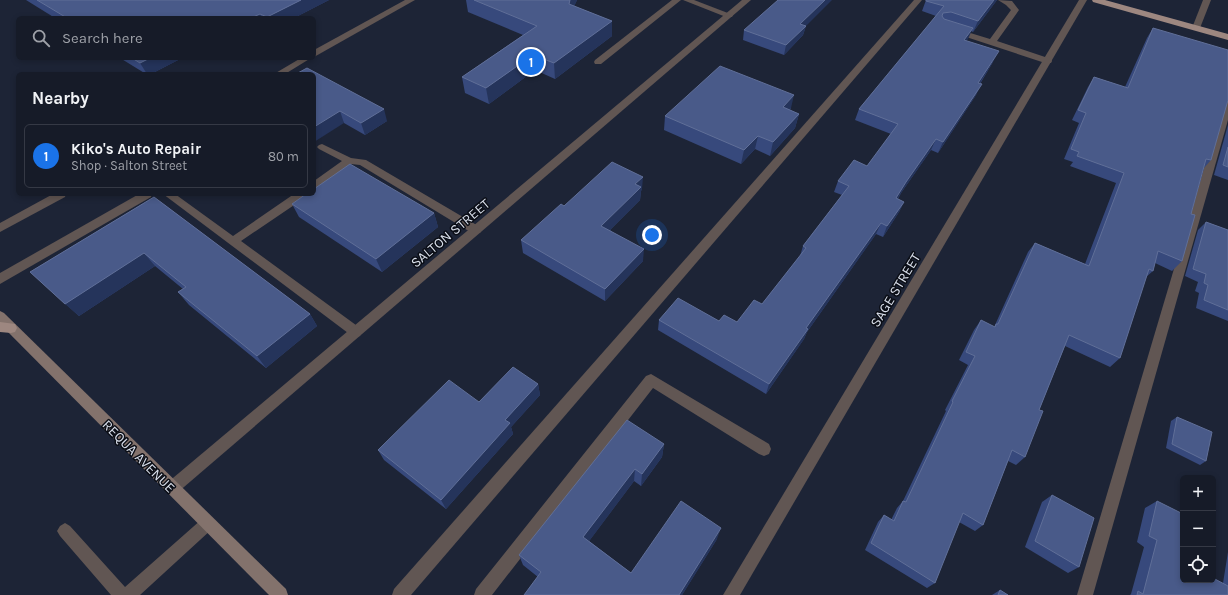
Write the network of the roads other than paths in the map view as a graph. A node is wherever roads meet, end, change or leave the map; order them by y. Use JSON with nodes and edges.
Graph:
{"nodes":[{"id":1,"x":411,"y":0,"type":"edge"},
{"id":2,"x":677,"y":0,"type":"edge"},
{"id":3,"x":687,"y":0,"type":"edge"},
{"id":4,"x":747,"y":0,"type":"edge"},
{"id":5,"x":918,"y":0,"type":"edge"},
{"id":6,"x":1002,"y":0,"type":"edge"},
{"id":7,"x":1083,"y":0,"type":"edge"},
{"id":8,"x":1096,"y":0,"type":"edge"},
{"id":9,"x":1207,"y":0,"type":"edge"},
{"id":10,"x":729,"y":15,"type":"junction"},
{"id":11,"x":943,"y":26,"type":"edge"},
{"id":12,"x":1196,"y":28,"type":"junction"},
{"id":13,"x":1228,"y":37,"type":"edge"},
{"id":14,"x":992,"y":42,"type":"junction"},
{"id":15,"x":316,"y":53,"type":"edge"},
{"id":16,"x":303,"y":60,"type":"edge"},
{"id":17,"x":1048,"y":61,"type":"junction"},
{"id":18,"x":598,"y":62,"type":"dead end"},
{"id":19,"x":282,"y":72,"type":"edge"},
{"id":20,"x":1228,"y":104,"type":"edge"},
{"id":21,"x":322,"y":147,"type":"dead end"},
{"id":22,"x":349,"y":161,"type":"junction"},
{"id":23,"x":316,"y":185,"type":"edge"},
{"id":24,"x":57,"y":196,"type":"edge"},
{"id":25,"x":144,"y":196,"type":"edge"},
{"id":26,"x":171,"y":196,"type":"edge"},
{"id":27,"x":299,"y":196,"type":"edge"},
{"id":28,"x":0,"y":228,"type":"edge"},
{"id":29,"x":476,"y":230,"type":"junction"},
{"id":30,"x":233,"y":241,"type":"junction"},
{"id":31,"x":0,"y":279,"type":"edge"},
{"id":32,"x":0,"y":316,"type":"edge"},
{"id":33,"x":6,"y":327,"type":"edge"},
{"id":34,"x":356,"y":332,"type":"junction"},
{"id":35,"x":764,"y":449,"type":"dead end"},
{"id":36,"x":172,"y":488,"type":"junction"},
{"id":37,"x":207,"y":524,"type":"junction"},
{"id":38,"x":65,"y":531,"type":"dead end"},
{"id":39,"x":122,"y":595,"type":"edge"},
{"id":40,"x":128,"y":595,"type":"edge"},
{"id":41,"x":280,"y":595,"type":"edge"},
{"id":42,"x":400,"y":595,"type":"edge"},
{"id":43,"x":482,"y":595,"type":"edge"},
{"id":44,"x":731,"y":595,"type":"edge"},
{"id":45,"x":1085,"y":595,"type":"edge"}],
"edges":[{"from":1,"to":15,"type":"street"},
{"from":2,"to":18,"type":"street"},
{"from":3,"to":10,"type":"street"},
{"from":4,"to":10,"type":"street","name":"SALTON STREET"},
{"from":5,"to":42,"type":"street"},
{"from":6,"to":14,"type":"street"},
{"from":7,"to":17,"type":"street","name":"SAGE STREET"},
{"from":8,"to":12,"type":"main road"},
{"from":9,"to":12,"type":"street"},
{"from":10,"to":29,"type":"street","name":"SALTON STREET"},
{"from":11,"to":14,"type":"street"},
{"from":12,"to":13,"type":"main road"},
{"from":14,"to":17,"type":"street"},
{"from":16,"to":19,"type":"street"},
{"from":17,"to":44,"type":"street","name":"SAGE STREET"},
{"from":20,"to":45,"type":"street"},
{"from":21,"to":22,"type":"street"},
{"from":22,"to":23,"type":"street"},
{"from":22,"to":29,"type":"street"},
{"from":24,"to":28,"type":"street"},
{"from":25,"to":31,"type":"street"},
{"from":26,"to":30,"type":"street"},
{"from":27,"to":30,"type":"street"},
{"from":29,"to":34,"type":"street","name":"SALTON STREET"},
{"from":30,"to":34,"type":"street"},
{"from":32,"to":33,"type":"street","name":"REQUA AVENUE"},
{"from":33,"to":36,"type":"street","name":"REQUA AVENUE"},
{"from":34,"to":36,"type":"street","name":"SALTON STREET"},
{"from":35,"to":43,"type":"street"},
{"from":36,"to":37,"type":"street","name":"REQUA AVENUE"},
{"from":37,"to":40,"type":"street"},
{"from":37,"to":41,"type":"street","name":"REQUA AVENUE"},
{"from":38,"to":39,"type":"street"}]}
